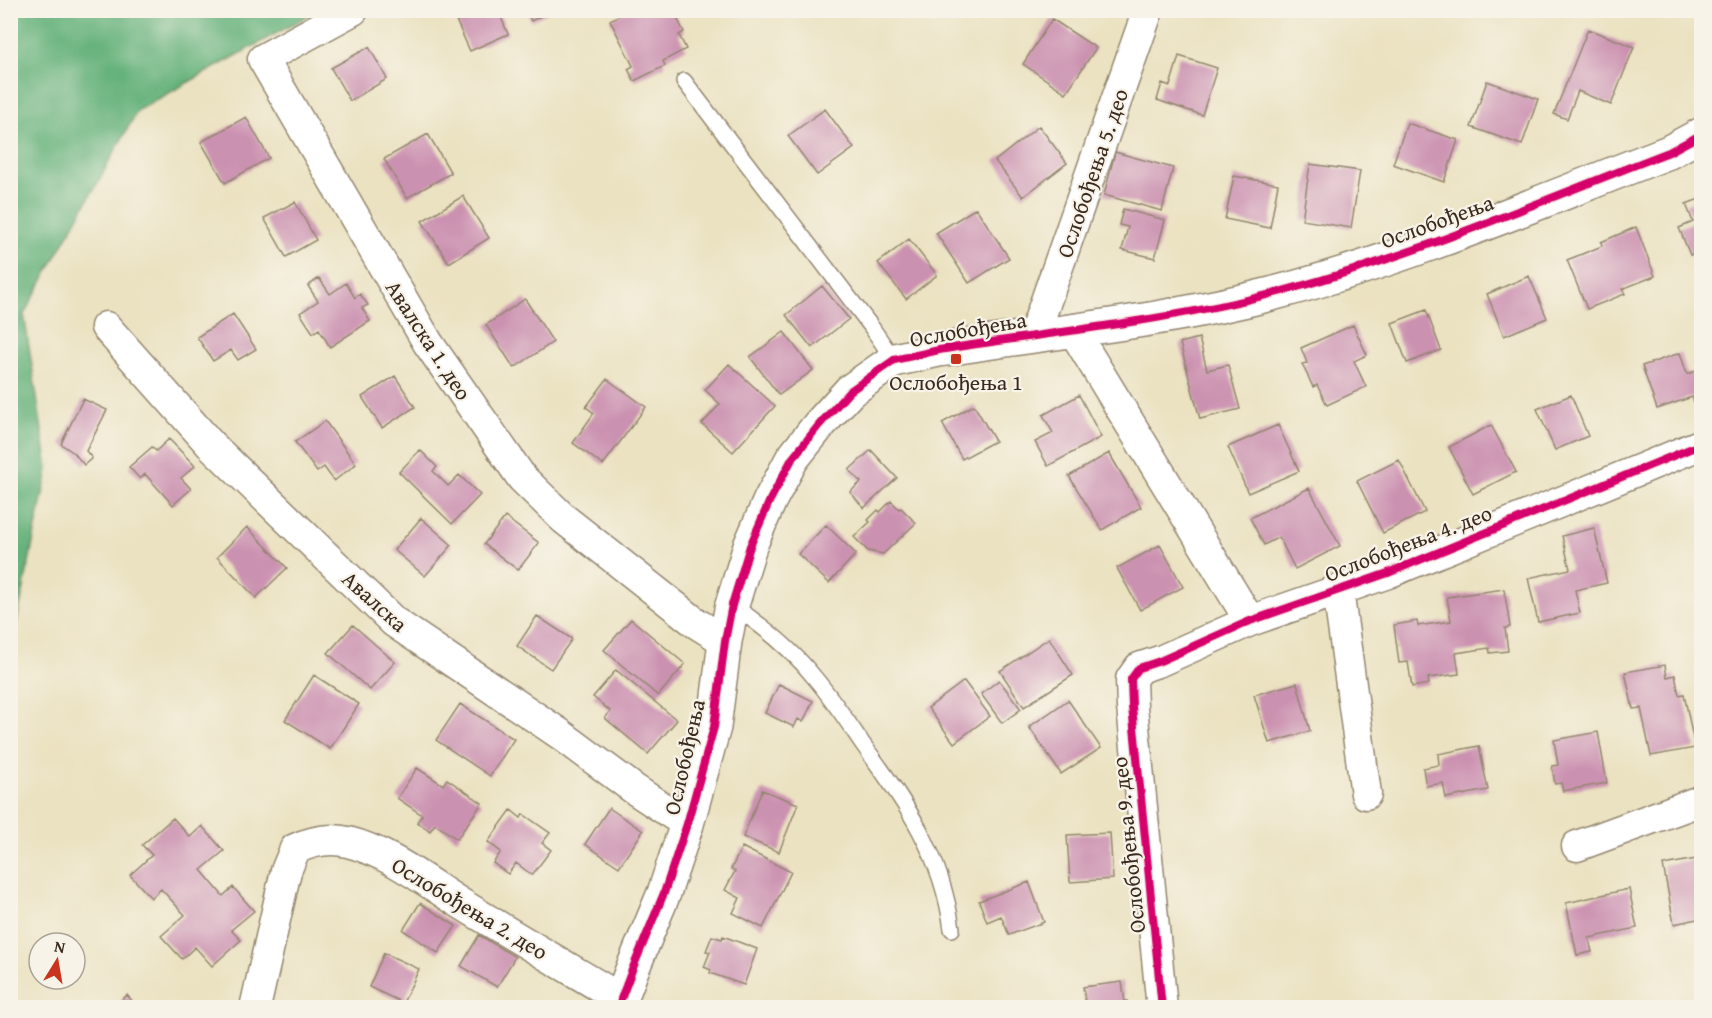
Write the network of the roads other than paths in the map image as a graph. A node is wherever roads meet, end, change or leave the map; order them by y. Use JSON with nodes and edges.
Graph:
{"nodes":[{"id":1,"x":352,"y":10,"type":"edge"},
{"id":2,"x":1148,"y":10,"type":"edge"},
{"id":3,"x":684,"y":81,"type":"dead end"},
{"id":4,"x":1701,"y":134,"type":"edge"},
{"id":5,"x":106,"y":327,"type":"dead end"},
{"id":6,"x":1073,"y":330,"type":"junction"},
{"id":7,"x":1034,"y":335,"type":"junction"},
{"id":8,"x":894,"y":360,"type":"junction"},
{"id":9,"x":1701,"y":444,"type":"edge"},
{"id":10,"x":1338,"y":590,"type":"junction"},
{"id":11,"x":732,"y":605,"type":"junction"},
{"id":12,"x":1250,"y":621,"type":"junction"},
{"id":13,"x":725,"y":641,"type":"junction"},
{"id":14,"x":1131,"y":679,"type":"joint"},
{"id":15,"x":1366,"y":794,"type":"dead end"},
{"id":16,"x":1701,"y":800,"type":"edge"},
{"id":17,"x":687,"y":824,"type":"junction"},
{"id":18,"x":1577,"y":846,"type":"dead end"},
{"id":19,"x":951,"y":929,"type":"dead end"},
{"id":20,"x":620,"y":1003,"type":"edge"},
{"id":21,"x":255,"y":1008,"type":"edge"},
{"id":22,"x":1162,"y":1008,"type":"edge"}],
"edges":[{"from":1,"to":13,"type":"street","name":"Авалска 1. део"},
{"from":2,"to":7,"type":"street","name":"Ослобођења 5. део"},
{"from":3,"to":8,"type":"lane"},
{"from":4,"to":6,"type":"street","name":"Ослобођења"},
{"from":5,"to":17,"type":"street","name":"Авалска"},
{"from":6,"to":7,"type":"street","name":"Ослобођења"},
{"from":6,"to":12,"type":"street"},
{"from":7,"to":8,"type":"street","name":"Ослобођења"},
{"from":8,"to":11,"type":"street","name":"Ослобођења"},
{"from":9,"to":10,"type":"street","name":"Ослобођења 4. део"},
{"from":10,"to":12,"type":"street","name":"Ослобођења 4. део"},
{"from":10,"to":15,"type":"street"},
{"from":11,"to":13,"type":"street","name":"Ослобођења"},
{"from":11,"to":19,"type":"lane"},
{"from":12,"to":14,"type":"street","name":"Ослобођења 4. део"},
{"from":13,"to":17,"type":"street","name":"Ослобођења"},
{"from":14,"to":22,"type":"street","name":"Ослобођења 9. део"},
{"from":16,"to":18,"type":"street"},
{"from":17,"to":20,"type":"street","name":"Ослобођења"},
{"from":20,"to":21,"type":"street","name":"Ослобођења 2. део"}]}
